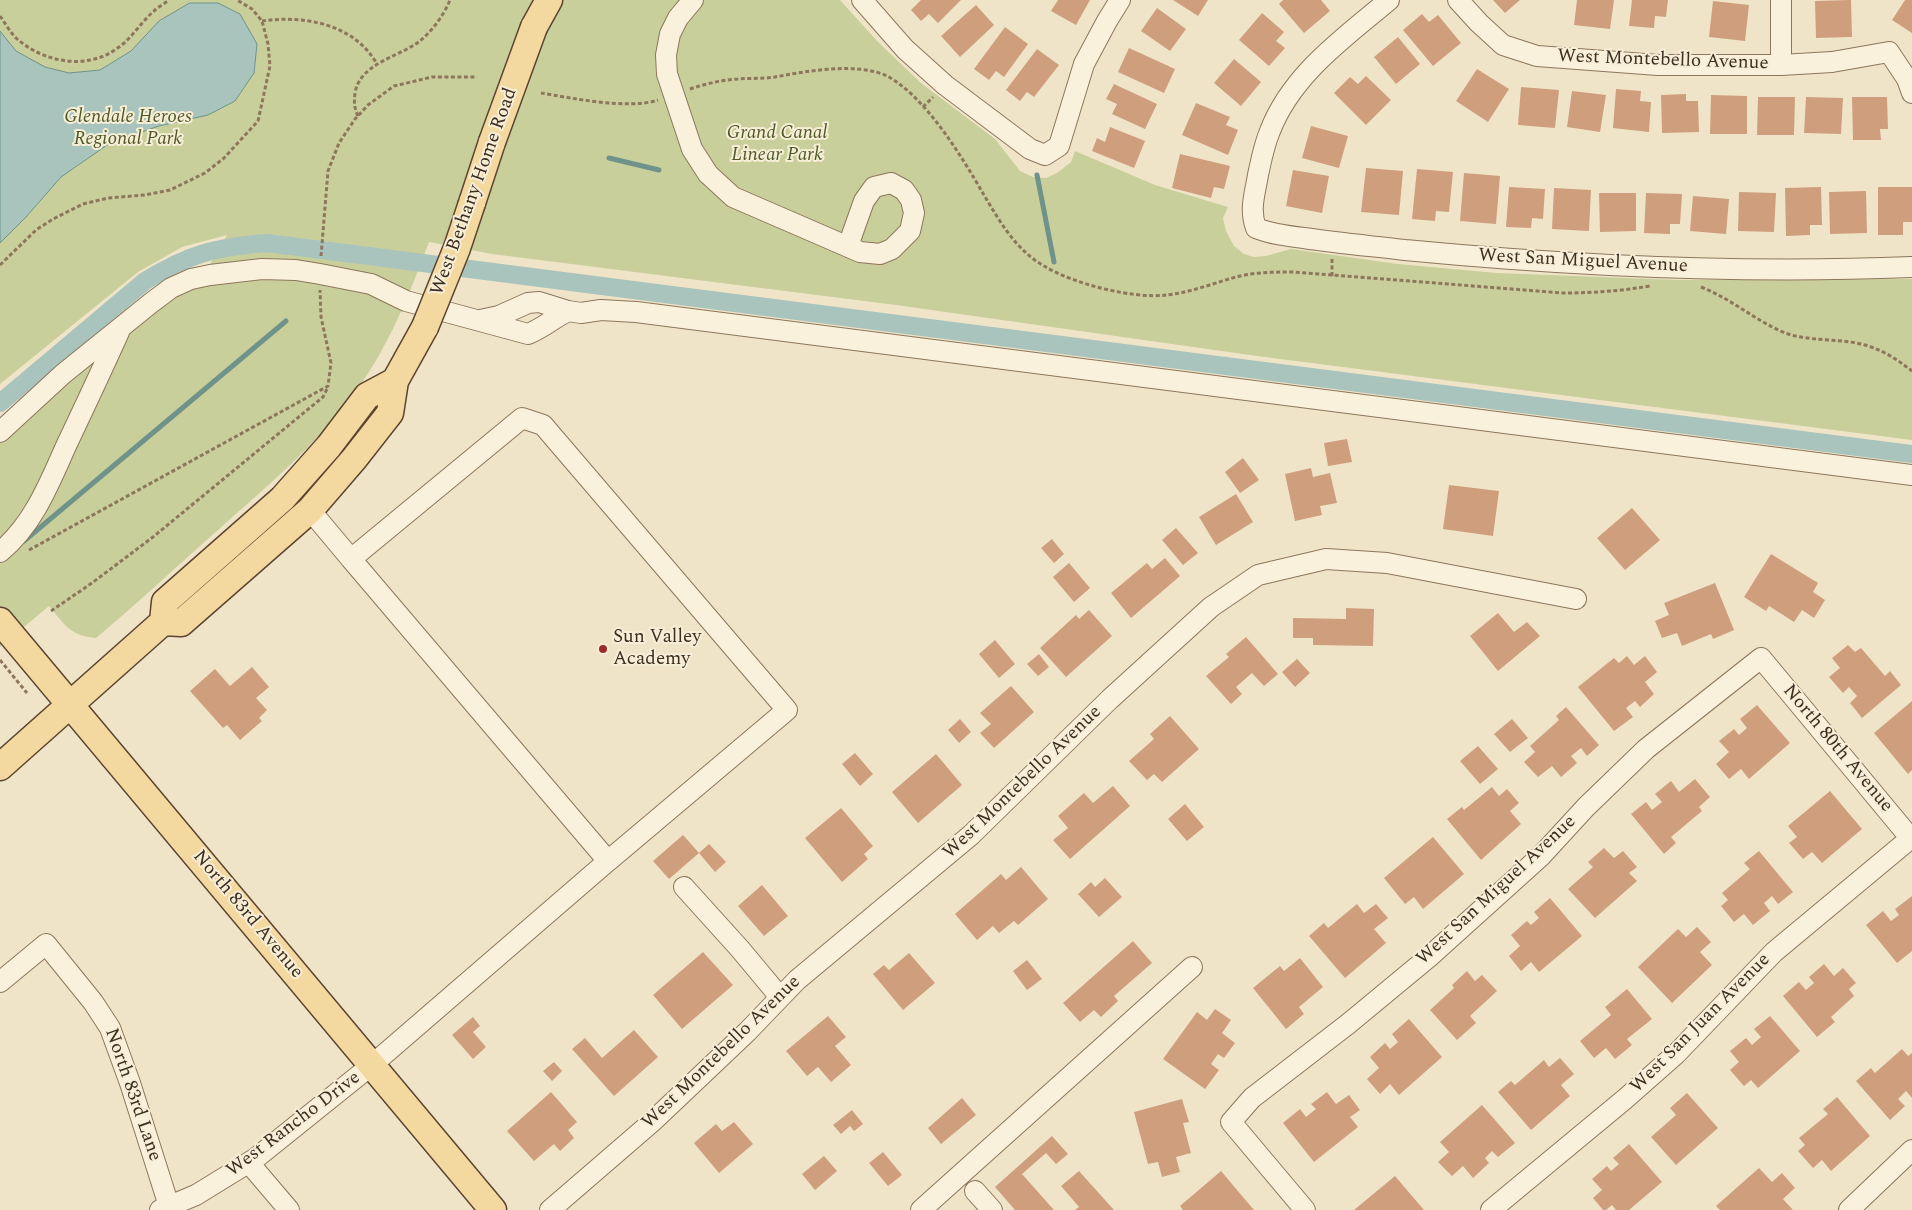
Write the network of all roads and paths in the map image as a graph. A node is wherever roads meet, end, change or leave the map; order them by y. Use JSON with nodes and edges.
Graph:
{"nodes":[{"id":1,"x":169,"y":0,"type":"edge"},
{"id":2,"x":236,"y":0,"type":"edge"},
{"id":3,"x":450,"y":0,"type":"edge"},
{"id":4,"x":549,"y":0,"type":"edge"},
{"id":5,"x":693,"y":0,"type":"edge"},
{"id":6,"x":862,"y":0,"type":"edge"},
{"id":7,"x":1120,"y":0,"type":"edge"},
{"id":8,"x":1389,"y":0,"type":"edge"},
{"id":9,"x":1458,"y":0,"type":"edge"},
{"id":10,"x":1781,"y":0,"type":"edge"},
{"id":11,"x":0,"y":16,"type":"edge"},
{"id":12,"x":262,"y":21,"type":"junction"},
{"id":13,"x":377,"y":64,"type":"junction"},
{"id":14,"x":1781,"y":65,"type":"junction"},
{"id":15,"x":477,"y":77,"type":"dead end"},
{"id":16,"x":541,"y":93,"type":"dead end"},
{"id":17,"x":1912,"y":93,"type":"edge"},
{"id":18,"x":662,"y":99,"type":"dead end"},
{"id":19,"x":358,"y":116,"type":"junction"},
{"id":20,"x":848,"y":246,"type":"dead end"},
{"id":21,"x":0,"y":265,"type":"edge"},
{"id":22,"x":1912,"y":267,"type":"edge"},
{"id":23,"x":320,"y":272,"type":"junction"},
{"id":24,"x":568,"y":311,"type":"junction"},
{"id":25,"x":480,"y":320,"type":"junction"},
{"id":26,"x":122,"y":325,"type":"junction"},
{"id":27,"x":395,"y":381,"type":"junction"},
{"id":28,"x":328,"y":386,"type":"junction"},
{"id":29,"x":0,"y":432,"type":"edge"},
{"id":30,"x":1912,"y":475,"type":"edge"},
{"id":31,"x":310,"y":510,"type":"junction"},
{"id":32,"x":0,"y":552,"type":"edge"},
{"id":33,"x":24,"y":553,"type":"dead end"},
{"id":34,"x":351,"y":559,"type":"junction"},
{"id":35,"x":1576,"y":599,"type":"dead end"},
{"id":36,"x":51,"y":611,"type":"dead end"},
{"id":37,"x":163,"y":622,"type":"junction"},
{"id":38,"x":3,"y":624,"type":"edge"},
{"id":39,"x":1761,"y":658,"type":"joint"},
{"id":40,"x":0,"y":660,"type":"edge"},
{"id":41,"x":27,"y":693,"type":"dead end"},
{"id":42,"x":70,"y":704,"type":"junction"},
{"id":43,"x":0,"y":767,"type":"edge"},
{"id":44,"x":1911,"y":839,"type":"edge"},
{"id":45,"x":608,"y":860,"type":"junction"},
{"id":46,"x":684,"y":887,"type":"dead end"},
{"id":47,"x":1192,"y":967,"type":"dead end"},
{"id":48,"x":0,"y":982,"type":"edge"},
{"id":49,"x":780,"y":998,"type":"junction"},
{"id":50,"x":373,"y":1064,"type":"junction"},
{"id":51,"x":1912,"y":1150,"type":"edge"},
{"id":52,"x":248,"y":1163,"type":"junction"},
{"id":53,"x":975,"y":1191,"type":"dead end"},
{"id":54,"x":165,"y":1208,"type":"edge"},
{"id":55,"x":289,"y":1210,"type":"edge"},
{"id":56,"x":493,"y":1210,"type":"edge"},
{"id":57,"x":550,"y":1210,"type":"edge"},
{"id":58,"x":921,"y":1210,"type":"edge"},
{"id":59,"x":992,"y":1210,"type":"edge"},
{"id":60,"x":1305,"y":1210,"type":"edge"},
{"id":61,"x":1491,"y":1210,"type":"edge"},
{"id":62,"x":1849,"y":1210,"type":"edge"}],
"edges":[{"from":1,"to":11,"type":"path"},
{"from":2,"to":12,"type":"path"},
{"from":3,"to":13,"type":"path"},
{"from":4,"to":27,"type":"main road","name":"West Bethany Home Road","bridge":true},
{"from":5,"to":20,"type":"street"},
{"from":6,"to":7,"type":"street"},
{"from":8,"to":22,"type":"street","name":"West San Miguel Avenue"},
{"from":9,"to":14,"type":"street","name":"West Montebello Avenue"},
{"from":10,"to":14,"type":"street"},
{"from":12,"to":13,"type":"path"},
{"from":12,"to":21,"type":"path"},
{"from":13,"to":19,"type":"path"},
{"from":14,"to":17,"type":"street","name":"West Montebello Avenue"},
{"from":15,"to":19,"type":"path"},
{"from":16,"to":18,"type":"path"},
{"from":19,"to":23,"type":"path"},
{"from":23,"to":25,"type":"street"},
{"from":23,"to":26,"type":"street"},
{"from":23,"to":28,"type":"path"},
{"from":24,"to":25,"type":"street"},
{"from":24,"to":25,"type":"street"},
{"from":24,"to":30,"type":"street"},
{"from":26,"to":29,"type":"street"},
{"from":26,"to":32,"type":"street"},
{"from":27,"to":31,"type":"main road","name":"West Bethany Home Road"},
{"from":27,"to":37,"type":"main road"},
{"from":28,"to":33,"type":"path"},
{"from":28,"to":36,"type":"path"},
{"from":31,"to":34,"type":"street"},
{"from":31,"to":37,"type":"main road","name":"West Bethany Home Road"},
{"from":34,"to":45,"type":"street"},
{"from":34,"to":45,"type":"street","name":"West Rancho Drive"},
{"from":35,"to":49,"type":"street","name":"West Montebello Avenue"},
{"from":37,"to":42,"type":"main road"},
{"from":38,"to":42,"type":"main road","name":"North 83rd Avenue"},
{"from":39,"to":44,"type":"street","name":"North 80th Avenue"},
{"from":39,"to":60,"type":"street","name":"West San Miguel Avenue"},
{"from":40,"to":41,"type":"path"},
{"from":42,"to":43,"type":"main road"},
{"from":42,"to":50,"type":"main road","name":"North 83rd Avenue"},
{"from":44,"to":61,"type":"street","name":"West San Juan Avenue"},
{"from":45,"to":50,"type":"street","name":"West Rancho Drive"},
{"from":46,"to":49,"type":"street"},
{"from":47,"to":58,"type":"street"},
{"from":48,"to":54,"type":"street","name":"North 83rd Lane"},
{"from":49,"to":57,"type":"street","name":"West Montebello Avenue"},
{"from":50,"to":52,"type":"street","name":"West Rancho Drive"},
{"from":50,"to":56,"type":"main road","name":"North 83rd Avenue"},
{"from":51,"to":62,"type":"street"},
{"from":52,"to":54,"type":"street","name":"West Rancho Drive"},
{"from":52,"to":55,"type":"street"},
{"from":53,"to":59,"type":"street"}]}
